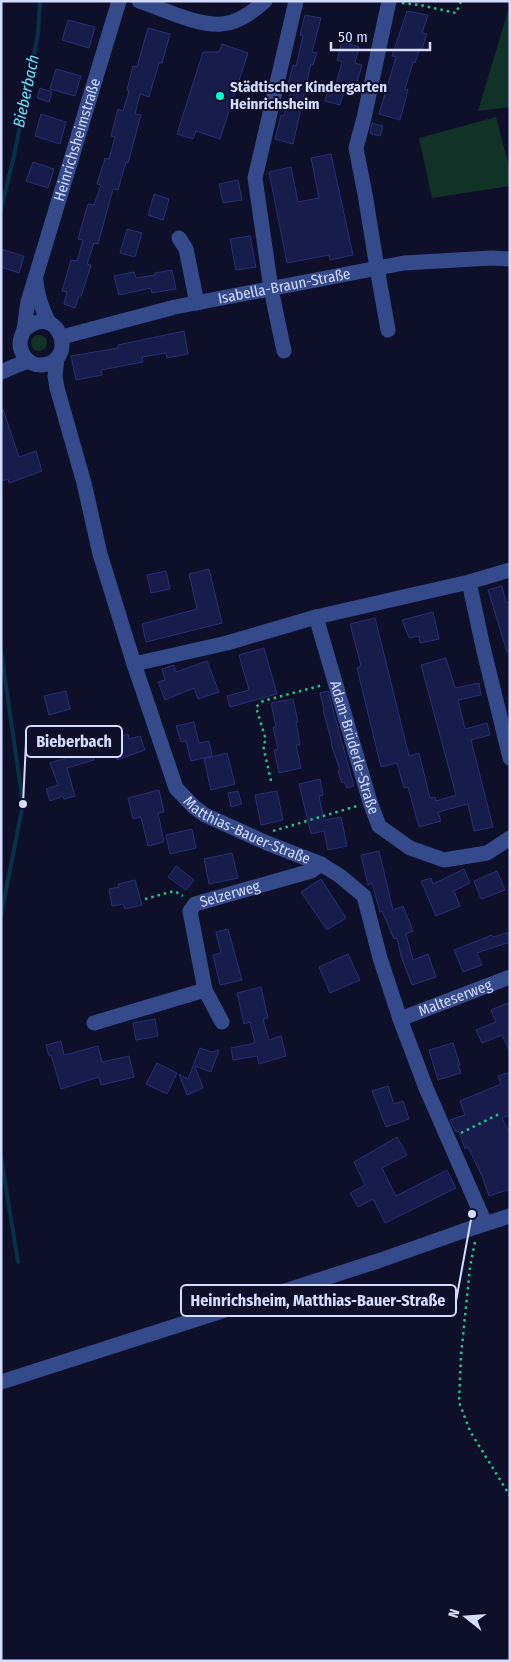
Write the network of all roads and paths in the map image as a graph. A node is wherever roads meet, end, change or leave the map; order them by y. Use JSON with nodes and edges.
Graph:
{"nodes":[{"id":1,"x":119,"y":1,"type":"edge"},
{"id":2,"x":139,"y":1,"type":"edge"},
{"id":3,"x":265,"y":1,"type":"edge"},
{"id":4,"x":296,"y":1,"type":"edge"},
{"id":5,"x":385,"y":1,"type":"edge"},
{"id":6,"x":461,"y":1,"type":"edge"},
{"id":7,"x":389,"y":2,"type":"edge"},
{"id":8,"x":179,"y":238,"type":"dead end"},
{"id":9,"x":510,"y":259,"type":"edge"},
{"id":10,"x":376,"y":268,"type":"junction"},
{"id":11,"x":36,"y":277,"type":"junction"},
{"id":12,"x":271,"y":289,"type":"junction"},
{"id":13,"x":197,"y":303,"type":"junction"},
{"id":14,"x":48,"y":323,"type":"junction"},
{"id":15,"x":388,"y":330,"type":"dead end"},
{"id":16,"x":22,"y":336,"type":"junction"},
{"id":17,"x":62,"y":337,"type":"junction"},
{"id":18,"x":284,"y":351,"type":"dead end"},
{"id":19,"x":57,"y":358,"type":"junction"},
{"id":20,"x":32,"y":363,"type":"junction"},
{"id":21,"x":1,"y":366,"type":"edge"},
{"id":22,"x":1,"y":372,"type":"edge"},
{"id":23,"x":62,"y":406,"type":"junction"},
{"id":24,"x":510,"y":570,"type":"edge"},
{"id":25,"x":469,"y":582,"type":"junction"},
{"id":26,"x":316,"y":616,"type":"junction"},
{"id":27,"x":134,"y":664,"type":"junction"},
{"id":28,"x":335,"y":682,"type":"junction"},
{"id":29,"x":510,"y":758,"type":"edge"},
{"id":30,"x":271,"y":781,"type":"dead end"},
{"id":31,"x":370,"y":802,"type":"junction"},
{"id":32,"x":253,"y":837,"type":"junction"},
{"id":33,"x":510,"y":838,"type":"edge"},
{"id":34,"x":321,"y":864,"type":"junction"},
{"id":35,"x":145,"y":900,"type":"dead end"},
{"id":36,"x":196,"y":904,"type":"junction"},
{"id":37,"x":510,"y":977,"type":"edge"},
{"id":38,"x":205,"y":990,"type":"junction"},
{"id":39,"x":400,"y":1020,"type":"junction"},
{"id":40,"x":222,"y":1022,"type":"dead end"},
{"id":41,"x":94,"y":1023,"type":"dead end"},
{"id":42,"x":499,"y":1114,"type":"dead end"},
{"id":43,"x":448,"y":1139,"type":"junction"},
{"id":44,"x":510,"y":1216,"type":"edge"},
{"id":45,"x":485,"y":1223,"type":"junction"},
{"id":46,"x":1,"y":1382,"type":"edge"},
{"id":47,"x":510,"y":1496,"type":"edge"}],
"edges":[{"from":1,"to":11,"type":"street","name":"Heinrichsheimstraße"},
{"from":2,"to":3,"type":"street"},
{"from":4,"to":12,"type":"street"},
{"from":5,"to":7,"type":"street"},
{"from":6,"to":7,"type":"path"},
{"from":7,"to":10,"type":"street"},
{"from":8,"to":13,"type":"street"},
{"from":9,"to":10,"type":"street","name":"Isabella-Braun-Straße"},
{"from":10,"to":12,"type":"street","name":"Isabella-Braun-Straße"},
{"from":10,"to":15,"type":"street"},
{"from":11,"to":14,"type":"street","name":"Heinrichsheimstraße"},
{"from":11,"to":16,"type":"street","name":"Heinrichsheimstraße"},
{"from":12,"to":13,"type":"street","name":"Isabella-Braun-Straße"},
{"from":12,"to":18,"type":"street"},
{"from":13,"to":17,"type":"street","name":"Isabella-Braun-Straße"},
{"from":14,"to":16,"type":"street"},
{"from":14,"to":17,"type":"street","name":"Heinrichsheimstraße"},
{"from":16,"to":20,"type":"street"},
{"from":16,"to":21,"type":"street"},
{"from":17,"to":19,"type":"street"},
{"from":19,"to":20,"type":"street"},
{"from":19,"to":23,"type":"street","name":"Matthias-Bauer-Straße"},
{"from":20,"to":22,"type":"street"},
{"from":20,"to":23,"type":"street","name":"Matthias-Bauer-Straße"},
{"from":23,"to":27,"type":"street","name":"Matthias-Bauer-Straße"},
{"from":24,"to":25,"type":"street"},
{"from":25,"to":26,"type":"street"},
{"from":25,"to":29,"type":"street"},
{"from":26,"to":27,"type":"street"},
{"from":26,"to":28,"type":"street","name":"Adam-Brüderle-Straße"},
{"from":27,"to":32,"type":"street","name":"Matthias-Bauer-Straße"},
{"from":28,"to":30,"type":"path"},
{"from":28,"to":31,"type":"street","name":"Adam-Brüderle-Straße"},
{"from":31,"to":32,"type":"path"},
{"from":31,"to":33,"type":"street","name":"Adam-Brüderle-Straße"},
{"from":32,"to":34,"type":"street","name":"Matthias-Bauer-Straße"},
{"from":34,"to":36,"type":"street","name":"Selzerweg"},
{"from":34,"to":39,"type":"street","name":"Matthias-Bauer-Straße"},
{"from":35,"to":36,"type":"path"},
{"from":36,"to":38,"type":"street","name":"Selzerweg"},
{"from":37,"to":39,"type":"street","name":"Malteserweg"},
{"from":38,"to":40,"type":"street","name":"Selzerweg"},
{"from":38,"to":41,"type":"street"},
{"from":39,"to":43,"type":"street","name":"Matthias-Bauer-Straße"},
{"from":42,"to":43,"type":"path"},
{"from":43,"to":45,"type":"street","name":"Matthias-Bauer-Straße"},
{"from":44,"to":45,"type":"street"},
{"from":45,"to":46,"type":"street"},
{"from":45,"to":47,"type":"path"}]}
